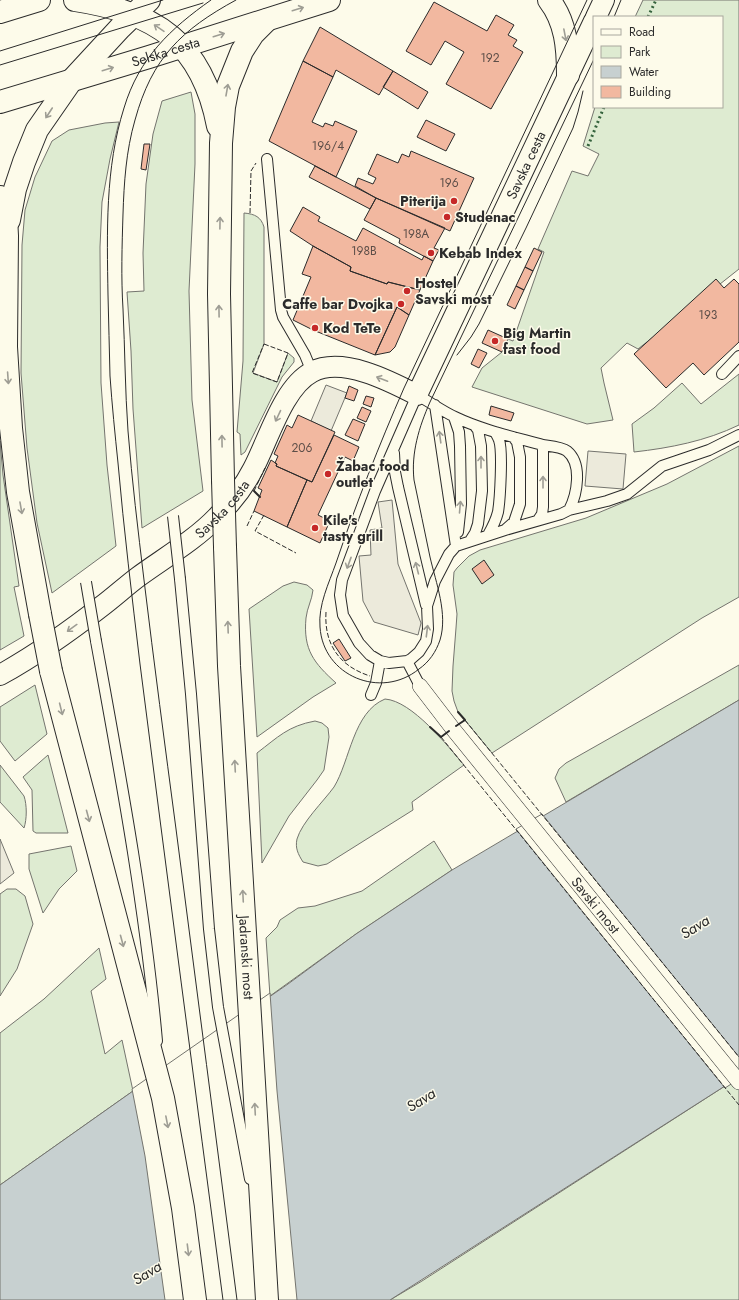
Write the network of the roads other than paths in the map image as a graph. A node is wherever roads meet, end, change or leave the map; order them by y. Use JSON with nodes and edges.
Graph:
{"nodes":[{"id":1,"x":38,"y":0,"type":"edge"},
{"id":2,"x":75,"y":0,"type":"edge"},
{"id":3,"x":329,"y":0,"type":"edge"},
{"id":4,"x":549,"y":0,"type":"edge"},
{"id":5,"x":604,"y":0,"type":"edge"},
{"id":6,"x":142,"y":7,"type":"edge"},
{"id":7,"x":0,"y":12,"type":"edge"},
{"id":8,"x":596,"y":16,"type":"edge"},
{"id":9,"x":268,"y":20,"type":"junction"},
{"id":10,"x":593,"y":23,"type":"edge"},
{"id":11,"x":181,"y":46,"type":"junction"},
{"id":12,"x":568,"y":75,"type":"junction"},
{"id":13,"x":71,"y":81,"type":"junction"},
{"id":14,"x":0,"y":102,"type":"edge"},
{"id":15,"x":221,"y":143,"type":"junction"},
{"id":16,"x":268,"y":159,"type":"dead end"},
{"id":17,"x":0,"y":197,"type":"edge"},
{"id":18,"x":7,"y":236,"type":"junction"},
{"id":19,"x":739,"y":356,"type":"edge"},
{"id":20,"x":312,"y":372,"type":"junction"},
{"id":21,"x":722,"y":374,"type":"dead end"},
{"id":22,"x":417,"y":395,"type":"junction"},
{"id":23,"x":435,"y":405,"type":"junction"},
{"id":24,"x":454,"y":417,"type":"junction"},
{"id":25,"x":474,"y":425,"type":"junction"},
{"id":26,"x":495,"y":432,"type":"junction"},
{"id":27,"x":739,"y":435,"type":"edge"},
{"id":28,"x":513,"y":437,"type":"junction"},
{"id":29,"x":543,"y":444,"type":"junction"},
{"id":30,"x":394,"y":449,"type":"junction"},
{"id":31,"x":569,"y":510,"type":"junction"},
{"id":32,"x":173,"y":516,"type":"dead end"},
{"id":33,"x":538,"y":520,"type":"junction"},
{"id":34,"x":505,"y":530,"type":"junction"},
{"id":35,"x":488,"y":535,"type":"junction"},
{"id":36,"x":470,"y":540,"type":"junction"},
{"id":37,"x":456,"y":546,"type":"junction"},
{"id":38,"x":86,"y":582,"type":"dead end"},
{"id":39,"x":427,"y":606,"type":"junction"},
{"id":40,"x":380,"y":661,"type":"junction"},
{"id":41,"x":406,"y":661,"type":"junction"},
{"id":42,"x":0,"y":675,"type":"edge"},
{"id":43,"x":420,"y":686,"type":"joint"},
{"id":44,"x":371,"y":695,"type":"dead end"},
{"id":45,"x":739,"y":1082,"type":"edge"},
{"id":46,"x":162,"y":1098,"type":"junction"},
{"id":47,"x":264,"y":1250,"type":"junction"},
{"id":48,"x":195,"y":1300,"type":"edge"},
{"id":49,"x":267,"y":1300,"type":"edge"}],
"edges":[{"from":1,"to":7,"type":"main road"},
{"from":2,"to":6,"type":"main road"},
{"from":9,"to":3,"type":"main road","name":"Selska cesta","one_way":true},
{"from":4,"to":12,"type":"main road","one_way":true},
{"from":5,"to":8,"type":"street"},
{"from":11,"to":6,"type":"main road","one_way":true},
{"from":6,"to":13,"type":"main road"},
{"from":11,"to":9,"type":"main road","name":"Selska cesta","one_way":true},
{"from":15,"to":9,"type":"main road","one_way":true},
{"from":10,"to":12,"type":"street","name":"Savska cesta"},
{"from":13,"to":11,"type":"main road","name":"Selska cesta","one_way":true},
{"from":11,"to":15,"type":"main road"},
{"from":12,"to":22,"type":"street","name":"Savska cesta"},
{"from":13,"to":14,"type":"main road","name":"Selska cesta"},
{"from":13,"to":18,"type":"main road","one_way":true},
{"from":47,"to":15,"type":"main road","name":"Jadranski most","one_way":true,"bridge":true},
{"from":16,"to":20,"type":"lane"},
{"from":17,"to":18,"type":"main road"},
{"from":18,"to":46,"type":"main road","one_way":true,"bridge":true},
{"from":19,"to":21,"type":"lane"},
{"from":22,"to":20,"type":"street","name":"Savska cesta","one_way":true},
{"from":20,"to":42,"type":"street","name":"Savska cesta","one_way":true},
{"from":22,"to":23,"type":"lane"},
{"from":22,"to":30,"type":"lane","name":"Savska cesta"},
{"from":23,"to":24,"type":"lane"},
{"from":37,"to":23,"type":"lane","one_way":true},
{"from":24,"to":25,"type":"lane"},
{"from":37,"to":24,"type":"lane","one_way":true},
{"from":25,"to":26,"type":"lane"},
{"from":36,"to":25,"type":"lane","one_way":true},
{"from":26,"to":28,"type":"lane"},
{"from":26,"to":35,"type":"lane"},
{"from":27,"to":31,"type":"lane"},
{"from":28,"to":29,"type":"lane"},
{"from":28,"to":34,"type":"lane"},
{"from":29,"to":31,"type":"lane"},
{"from":33,"to":29,"type":"lane","one_way":true},
{"from":39,"to":30,"type":"lane","name":"Savska cesta","one_way":true},
{"from":30,"to":40,"type":"lane","name":"Savska cesta","one_way":true},
{"from":31,"to":33,"type":"lane"},
{"from":32,"to":47,"type":"lane","name":"Jadranski most","bridge":true},
{"from":33,"to":34,"type":"lane"},
{"from":34,"to":35,"type":"lane"},
{"from":35,"to":36,"type":"lane"},
{"from":36,"to":37,"type":"lane"},
{"from":37,"to":39,"type":"lane","name":"Savska cesta"},
{"from":38,"to":46,"type":"lane","bridge":true},
{"from":41,"to":39,"type":"lane","name":"Savska cesta","one_way":true},
{"from":40,"to":41,"type":"lane"},
{"from":40,"to":44,"type":"lane"},
{"from":41,"to":43,"type":"lane"},
{"from":43,"to":45,"type":"street","name":"Savski most"},
{"from":46,"to":48,"type":"main road","one_way":true},
{"from":47,"to":49,"type":"main road","name":"Jadranski most"}]}
